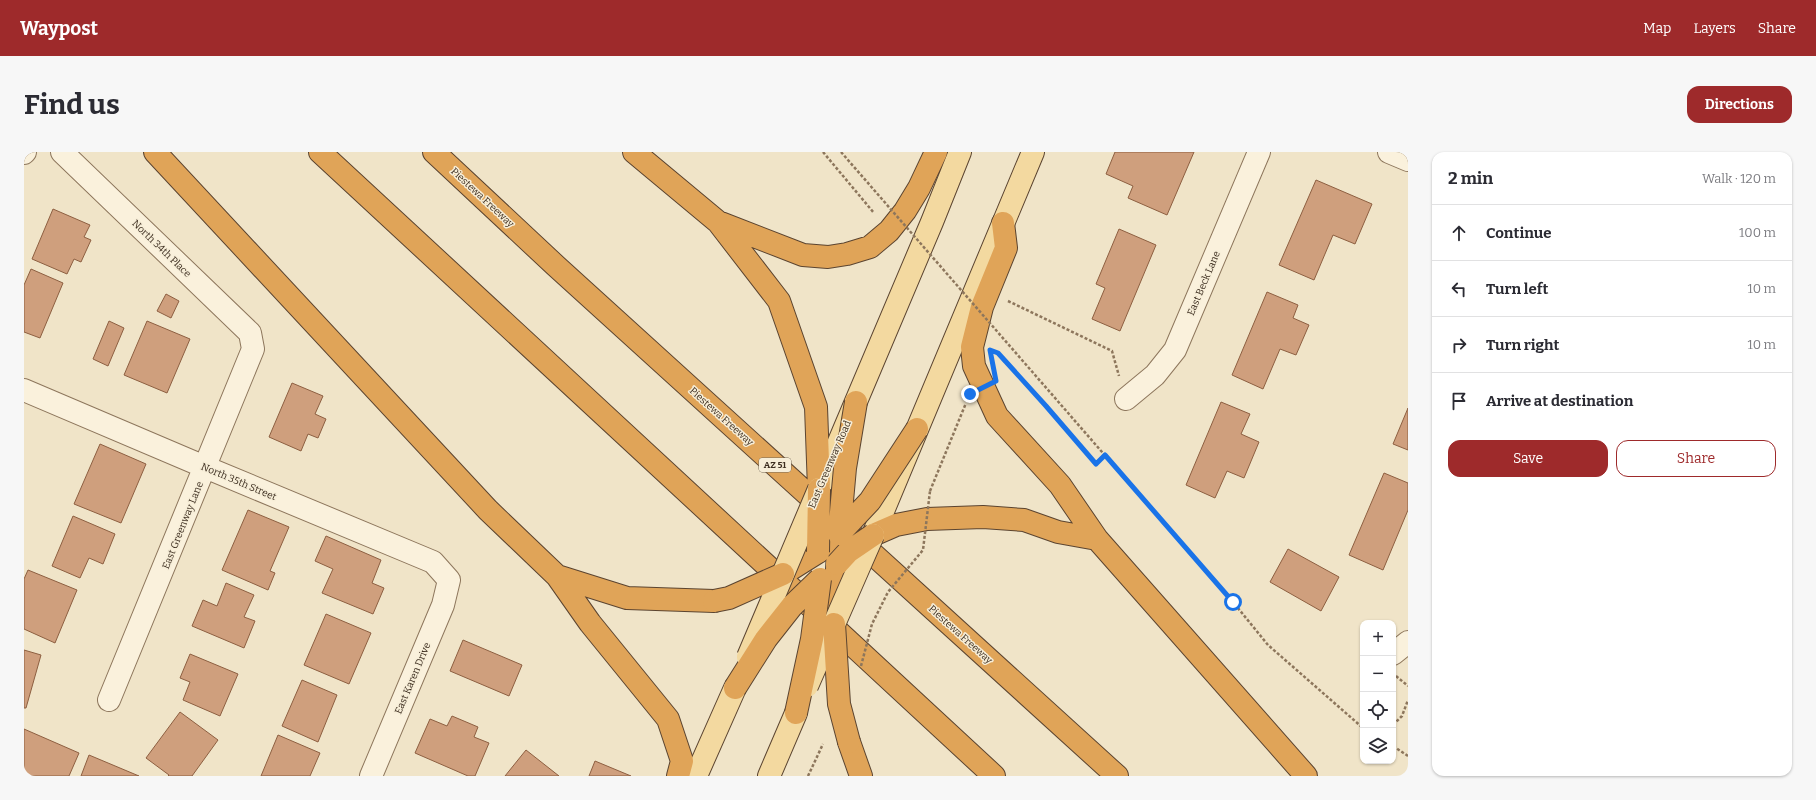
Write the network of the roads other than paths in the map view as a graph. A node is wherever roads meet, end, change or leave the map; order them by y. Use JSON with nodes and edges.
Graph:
{"nodes":[{"id":1,"x":62,"y":152,"type":"edge"},
{"id":2,"x":155,"y":152,"type":"edge"},
{"id":3,"x":320,"y":152,"type":"edge"},
{"id":4,"x":434,"y":152,"type":"edge"},
{"id":5,"x":634,"y":152,"type":"edge"},
{"id":6,"x":936,"y":152,"type":"edge"},
{"id":7,"x":960,"y":152,"type":"edge"},
{"id":8,"x":1033,"y":152,"type":"edge"},
{"id":9,"x":1259,"y":152,"type":"edge"},
{"id":10,"x":1389,"y":152,"type":"edge"},
{"id":11,"x":1408,"y":160,"type":"edge"},
{"id":12,"x":718,"y":222,"type":"junction"},
{"id":13,"x":1003,"y":223,"type":"junction"},
{"id":14,"x":253,"y":349,"type":"joint"},
{"id":15,"x":24,"y":390,"type":"edge"},
{"id":16,"x":1126,"y":399,"type":"road end"},
{"id":17,"x":856,"y":402,"type":"junction"},
{"id":18,"x":917,"y":429,"type":"junction"},
{"id":19,"x":205,"y":467,"type":"junction"},
{"id":20,"x":819,"y":489,"type":"junction"},
{"id":21,"x":839,"y":534,"type":"junction"},
{"id":22,"x":873,"y":534,"type":"junction"},
{"id":23,"x":1098,"y":539,"type":"junction"},
{"id":24,"x":818,"y":552,"type":"junction"},
{"id":25,"x":837,"y":564,"type":"junction"},
{"id":26,"x":783,"y":574,"type":"junction"},
{"id":27,"x":556,"y":576,"type":"junction"},
{"id":28,"x":820,"y":579,"type":"junction"},
{"id":29,"x":449,"y":580,"type":"joint"},
{"id":30,"x":834,"y":624,"type":"junction"},
{"id":31,"x":1408,"y":642,"type":"edge"},
{"id":32,"x":1396,"y":652,"type":"edge"},
{"id":33,"x":735,"y":688,"type":"junction"},
{"id":34,"x":109,"y":700,"type":"dead end"},
{"id":35,"x":796,"y":713,"type":"junction"},
{"id":36,"x":371,"y":776,"type":"edge"},
{"id":37,"x":678,"y":776,"type":"edge"},
{"id":38,"x":696,"y":776,"type":"edge"},
{"id":39,"x":769,"y":776,"type":"edge"},
{"id":40,"x":860,"y":776,"type":"edge"},
{"id":41,"x":994,"y":776,"type":"edge"},
{"id":42,"x":1117,"y":776,"type":"edge"},
{"id":43,"x":1306,"y":776,"type":"edge"}],
"edges":[{"from":1,"to":14,"type":"street","name":"North 34th Place"},
{"from":2,"to":27,"type":"highway"},
{"from":3,"to":41,"type":"highway"},
{"from":4,"to":42,"type":"highway","name":"Piestewa Freeway","number":"AZ 51"},
{"from":5,"to":12,"type":"highway"},
{"from":6,"to":12,"type":"highway"},
{"from":7,"to":17,"type":"main road","name":"East Greenway Road"},
{"from":8,"to":13,"type":"main road"},
{"from":9,"to":16,"type":"street","name":"East Beck Lane"},
{"from":10,"to":11,"type":"street"},
{"from":12,"to":20,"type":"highway"},
{"from":13,"to":18,"type":"main road"},
{"from":13,"to":23,"type":"highway"},
{"from":14,"to":19,"type":"street","name":"East Greenway Lane"},
{"from":15,"to":19,"type":"street","name":"North 35th Street"},
{"from":17,"to":20,"type":"main road","name":"East Greenway Road","bridge":true},
{"from":17,"to":21,"type":"highway","bridge":true},
{"from":18,"to":21,"type":"highway","bridge":true},
{"from":18,"to":22,"type":"main road","bridge":true},
{"from":19,"to":29,"type":"street","name":"North 35th Street"},
{"from":19,"to":34,"type":"street","name":"East Greenway Lane"},
{"from":20,"to":24,"type":"highway","bridge":true},
{"from":20,"to":26,"type":"main road","name":"East Greenway Road","bridge":true},
{"from":21,"to":24,"type":"highway"},
{"from":21,"to":25,"type":"highway"},
{"from":22,"to":23,"type":"highway"},
{"from":22,"to":25,"type":"highway","bridge":true},
{"from":22,"to":30,"type":"main road","bridge":true},
{"from":23,"to":43,"type":"highway"},
{"from":24,"to":26,"type":"highway"},
{"from":24,"to":28,"type":"highway"},
{"from":25,"to":28,"type":"highway"},
{"from":25,"to":30,"type":"highway","bridge":true},
{"from":26,"to":27,"type":"highway","bridge":true},
{"from":26,"to":33,"type":"main road","name":"East Greenway Road","bridge":true},
{"from":27,"to":37,"type":"highway"},
{"from":28,"to":33,"type":"highway","bridge":true},
{"from":28,"to":35,"type":"highway","bridge":true},
{"from":29,"to":36,"type":"street","name":"East Karen Drive"},
{"from":30,"to":35,"type":"main road","bridge":true},
{"from":30,"to":40,"type":"highway","bridge":true},
{"from":31,"to":32,"type":"street"},
{"from":33,"to":38,"type":"main road","name":"East Greenway Road"},
{"from":35,"to":39,"type":"main road"}]}
